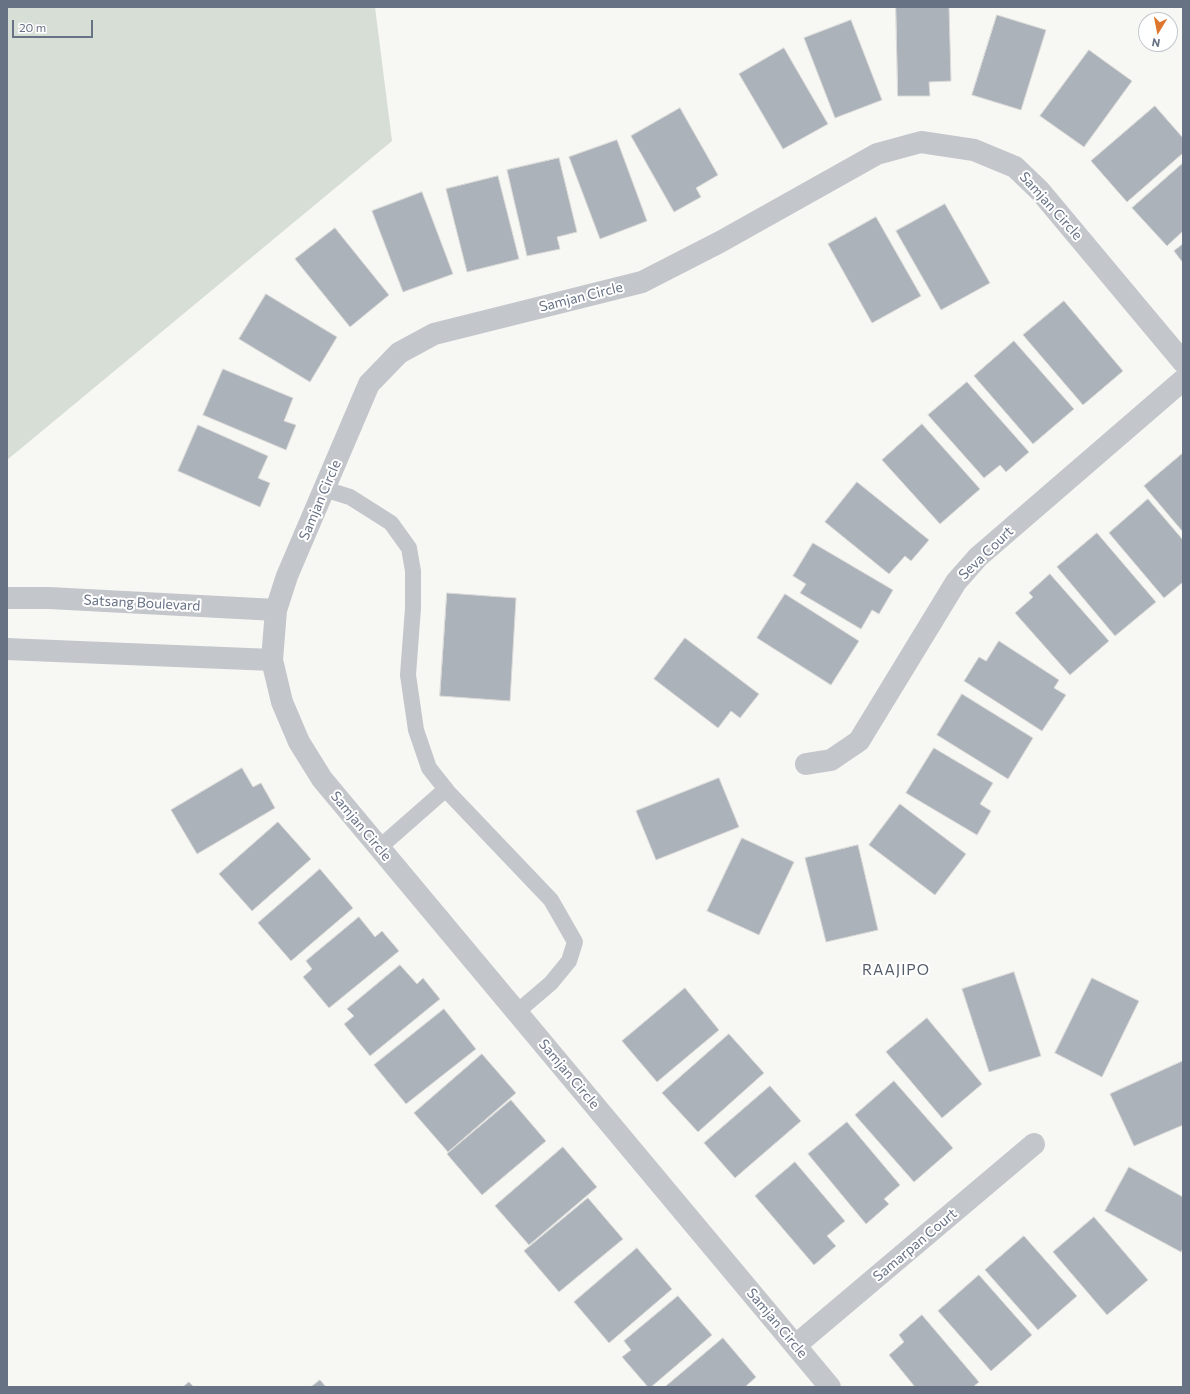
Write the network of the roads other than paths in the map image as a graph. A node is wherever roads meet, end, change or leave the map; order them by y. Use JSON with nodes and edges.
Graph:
{"nodes":[{"id":1,"x":1183,"y":362,"type":"edge"},
{"id":2,"x":1183,"y":380,"type":"edge"},
{"id":3,"x":324,"y":489,"type":"junction"},
{"id":4,"x":7,"y":598,"type":"edge"},
{"id":5,"x":276,"y":610,"type":"junction"},
{"id":6,"x":7,"y":649,"type":"edge"},
{"id":7,"x":272,"y":660,"type":"junction"},
{"id":8,"x":806,"y":764,"type":"dead end"},
{"id":9,"x":446,"y":789,"type":"junction"},
{"id":10,"x":380,"y":847,"type":"junction"},
{"id":11,"x":518,"y":1012,"type":"junction"},
{"id":12,"x":1034,"y":1144,"type":"dead end"},
{"id":13,"x":796,"y":1346,"type":"junction"},
{"id":14,"x":830,"y":1387,"type":"edge"}],
"edges":[{"from":1,"to":3,"type":"street","name":"Samjan Circle"},
{"from":2,"to":8,"type":"street","name":"Seva Court"},
{"from":3,"to":5,"type":"street","name":"Samjan Circle"},
{"from":3,"to":9,"type":"lane"},
{"from":4,"to":5,"type":"street","name":"Satsang Boulevard"},
{"from":5,"to":7,"type":"street","name":"Samjan Circle"},
{"from":6,"to":7,"type":"street"},
{"from":7,"to":10,"type":"street","name":"Samjan Circle"},
{"from":9,"to":10,"type":"lane"},
{"from":9,"to":11,"type":"lane"},
{"from":10,"to":11,"type":"street","name":"Samjan Circle"},
{"from":11,"to":13,"type":"street","name":"Samjan Circle"},
{"from":12,"to":13,"type":"street","name":"Samarpan Court"},
{"from":13,"to":14,"type":"street","name":"Samjan Circle"}]}
